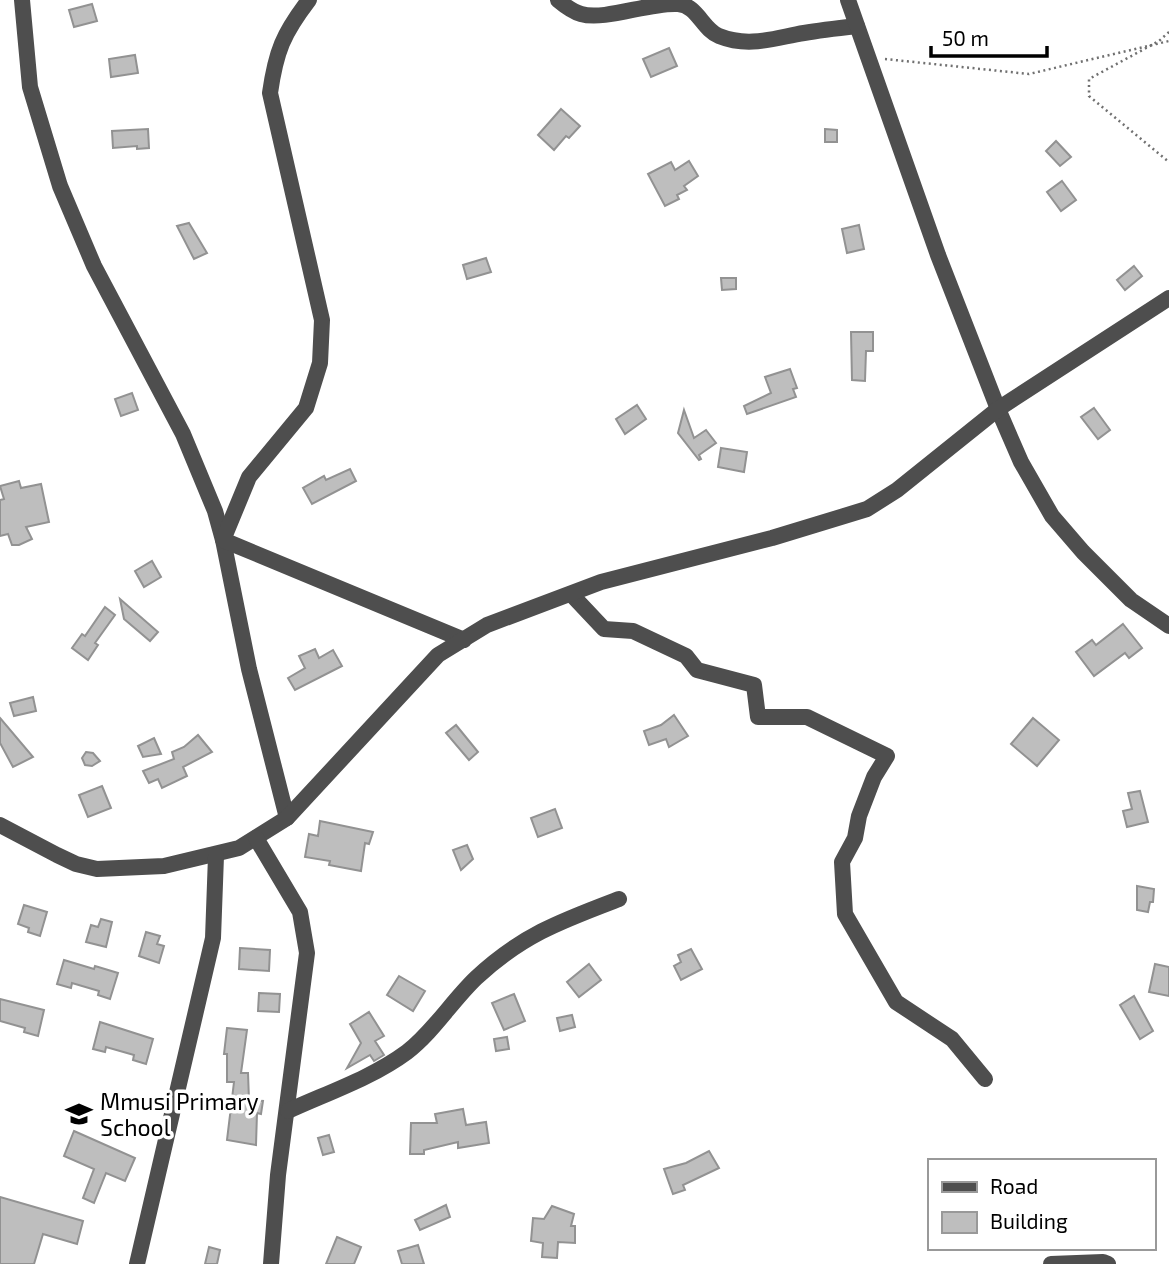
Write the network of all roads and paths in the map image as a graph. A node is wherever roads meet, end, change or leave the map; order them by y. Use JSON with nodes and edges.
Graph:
{"nodes":[{"id":1,"x":22,"y":0,"type":"edge"},
{"id":2,"x":309,"y":0,"type":"edge"},
{"id":3,"x":558,"y":0,"type":"edge"},
{"id":4,"x":848,"y":0,"type":"edge"},
{"id":5,"x":857,"y":26,"type":"junction"},
{"id":6,"x":1169,"y":32,"type":"edge"},
{"id":7,"x":1159,"y":41,"type":"junction"},
{"id":8,"x":1169,"y":41,"type":"edge"},
{"id":9,"x":868,"y":57,"type":"junction"},
{"id":10,"x":1169,"y":162,"type":"edge"},
{"id":11,"x":1169,"y":298,"type":"edge"},
{"id":12,"x":998,"y":409,"type":"junction"},
{"id":13,"x":223,"y":540,"type":"junction"},
{"id":14,"x":571,"y":594,"type":"junction"},
{"id":15,"x":1169,"y":626,"type":"edge"},
{"id":16,"x":464,"y":640,"type":"junction"},
{"id":17,"x":287,"y":818,"type":"junction"},
{"id":18,"x":0,"y":825,"type":"edge"},
{"id":19,"x":256,"y":838,"type":"junction"},
{"id":20,"x":216,"y":856,"type":"junction"},
{"id":21,"x":619,"y":899,"type":"dead end"},
{"id":22,"x":985,"y":1079,"type":"dead end"},
{"id":23,"x":288,"y":1111,"type":"junction"},
{"id":24,"x":137,"y":1264,"type":"edge"},
{"id":25,"x":271,"y":1264,"type":"edge"},
{"id":26,"x":1051,"y":1264,"type":"edge"},
{"id":27,"x":1108,"y":1264,"type":"edge"}],
"edges":[{"from":1,"to":13,"type":"street"},
{"from":2,"to":13,"type":"street"},
{"from":3,"to":5,"type":"street"},
{"from":4,"to":5,"type":"street"},
{"from":5,"to":9,"type":"street"},
{"from":6,"to":7,"type":"path"},
{"from":7,"to":8,"type":"path"},
{"from":7,"to":9,"type":"path"},
{"from":7,"to":10,"type":"path"},
{"from":9,"to":12,"type":"street"},
{"from":11,"to":12,"type":"street"},
{"from":12,"to":14,"type":"street"},
{"from":12,"to":15,"type":"street"},
{"from":13,"to":16,"type":"street"},
{"from":13,"to":17,"type":"street"},
{"from":14,"to":16,"type":"street"},
{"from":14,"to":22,"type":"street"},
{"from":16,"to":17,"type":"street"},
{"from":17,"to":19,"type":"street"},
{"from":18,"to":20,"type":"street"},
{"from":19,"to":20,"type":"street"},
{"from":19,"to":23,"type":"street"},
{"from":20,"to":24,"type":"street"},
{"from":21,"to":23,"type":"street"},
{"from":23,"to":25,"type":"street"},
{"from":26,"to":27,"type":"street"}]}
